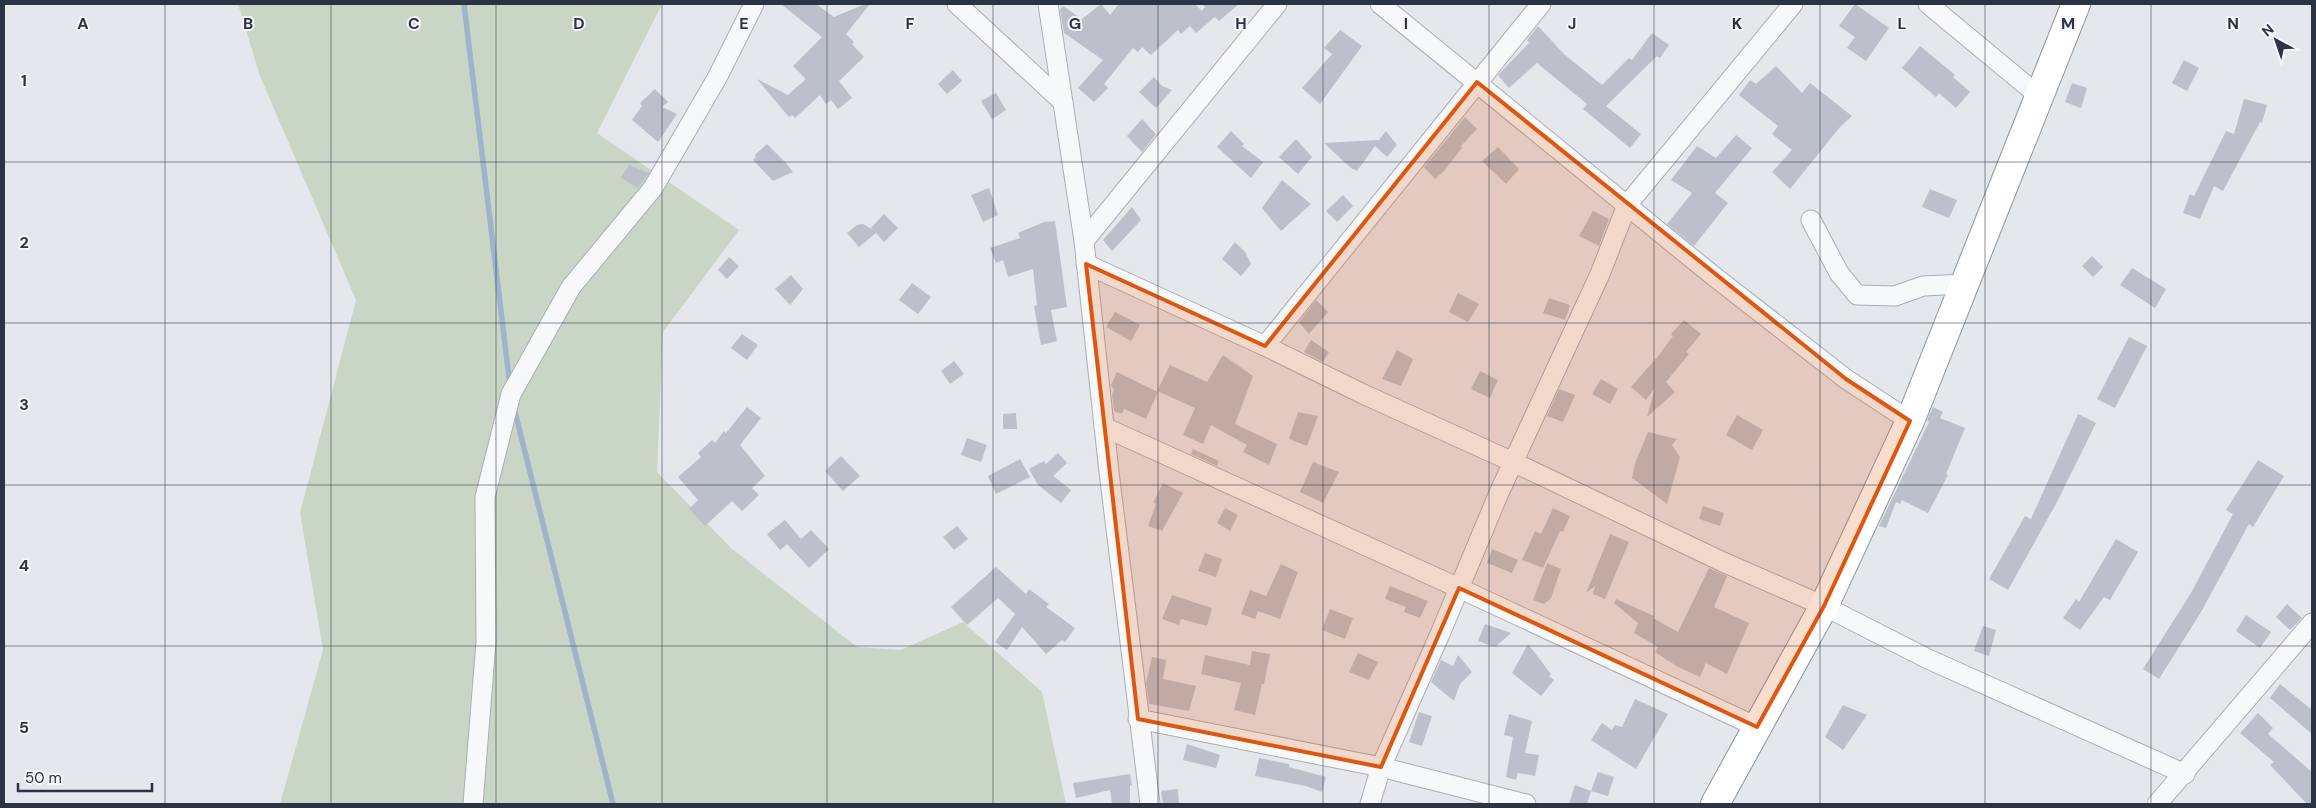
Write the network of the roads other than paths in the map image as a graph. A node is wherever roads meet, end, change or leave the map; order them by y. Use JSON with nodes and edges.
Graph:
{"nodes":[{"id":1,"x":754,"y":4,"type":"edge"},
{"id":2,"x":957,"y":4,"type":"edge"},
{"id":3,"x":1048,"y":4,"type":"edge"},
{"id":4,"x":1277,"y":4,"type":"edge"},
{"id":5,"x":1380,"y":4,"type":"edge"},
{"id":6,"x":1541,"y":4,"type":"edge"},
{"id":7,"x":1793,"y":4,"type":"edge"},
{"id":8,"x":1928,"y":4,"type":"edge"},
{"id":9,"x":2076,"y":4,"type":"edge"},
{"id":10,"x":1477,"y":82,"type":"junction"},
{"id":11,"x":2039,"y":96,"type":"junction"},
{"id":12,"x":1063,"y":102,"type":"junction"},
{"id":13,"x":1627,"y":205,"type":"junction"},
{"id":14,"x":1811,"y":220,"type":"dead end"},
{"id":15,"x":1084,"y":241,"type":"junction"},
{"id":16,"x":1086,"y":264,"type":"junction"},
{"id":17,"x":1965,"y":284,"type":"junction"},
{"id":18,"x":1265,"y":346,"type":"junction"},
{"id":19,"x":1910,"y":421,"type":"junction"},
{"id":20,"x":1104,"y":427,"type":"junction"},
{"id":21,"x":1513,"y":462,"type":"junction"},
{"id":22,"x":1459,"y":588,"type":"junction"},
{"id":23,"x":1824,"y":606,"type":"junction"},
{"id":24,"x":2312,"y":623,"type":"edge"},
{"id":25,"x":1138,"y":719,"type":"junction"},
{"id":26,"x":1757,"y":727,"type":"junction"},
{"id":27,"x":1381,"y":767,"type":"junction"},
{"id":28,"x":2185,"y":774,"type":"junction"},
{"id":29,"x":473,"y":804,"type":"edge"},
{"id":30,"x":1150,"y":804,"type":"edge"},
{"id":31,"x":1370,"y":804,"type":"edge"},
{"id":32,"x":1526,"y":804,"type":"edge"},
{"id":33,"x":1715,"y":804,"type":"edge"},
{"id":34,"x":2157,"y":804,"type":"edge"}],
"edges":[{"from":1,"to":29,"type":"street"},
{"from":2,"to":12,"type":"street"},
{"from":3,"to":12,"type":"street"},
{"from":4,"to":15,"type":"street"},
{"from":5,"to":10,"type":"street"},
{"from":6,"to":10,"type":"street"},
{"from":7,"to":13,"type":"street"},
{"from":8,"to":11,"type":"street"},
{"from":9,"to":11,"type":"highway"},
{"from":10,"to":13,"type":"street"},
{"from":10,"to":18,"type":"street"},
{"from":11,"to":17,"type":"highway"},
{"from":12,"to":15,"type":"street"},
{"from":13,"to":19,"type":"street"},
{"from":13,"to":21,"type":"street"},
{"from":14,"to":17,"type":"street"},
{"from":15,"to":16,"type":"street"},
{"from":16,"to":18,"type":"street"},
{"from":16,"to":20,"type":"street"},
{"from":17,"to":19,"type":"highway"},
{"from":18,"to":21,"type":"street"},
{"from":19,"to":23,"type":"highway"},
{"from":20,"to":22,"type":"street"},
{"from":20,"to":25,"type":"street"},
{"from":21,"to":22,"type":"street"},
{"from":21,"to":23,"type":"street"},
{"from":22,"to":26,"type":"street"},
{"from":22,"to":27,"type":"street"},
{"from":23,"to":26,"type":"highway"},
{"from":23,"to":28,"type":"street"},
{"from":24,"to":28,"type":"street"},
{"from":25,"to":27,"type":"street"},
{"from":25,"to":30,"type":"street"},
{"from":26,"to":33,"type":"highway"},
{"from":27,"to":31,"type":"street"},
{"from":27,"to":32,"type":"street"},
{"from":28,"to":34,"type":"street"}]}
